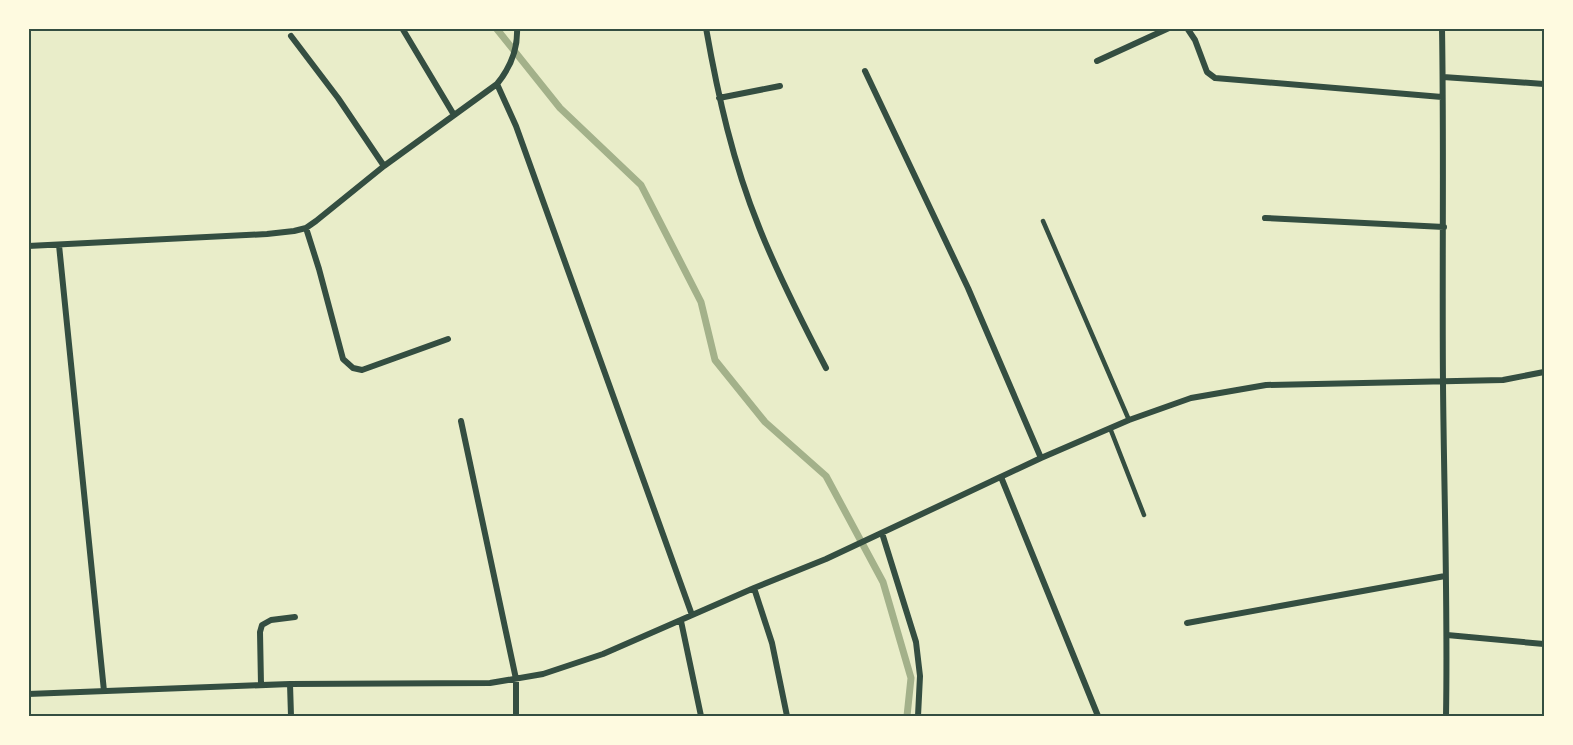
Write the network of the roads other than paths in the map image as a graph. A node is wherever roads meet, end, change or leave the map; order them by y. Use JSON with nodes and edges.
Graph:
{"nodes":[{"id":1,"x":402,"y":28,"type":"edge"},
{"id":2,"x":518,"y":28,"type":"edge"},
{"id":3,"x":705,"y":28,"type":"edge"},
{"id":4,"x":1169,"y":28,"type":"edge"},
{"id":5,"x":1187,"y":28,"type":"edge"},
{"id":6,"x":1442,"y":28,"type":"edge"},
{"id":7,"x":291,"y":36,"type":"dead end"},
{"id":8,"x":1097,"y":60,"type":"dead end"},
{"id":9,"x":865,"y":71,"type":"dead end"},
{"id":10,"x":1443,"y":77,"type":"junction"},
{"id":11,"x":497,"y":84,"type":"junction"},
{"id":12,"x":1545,"y":84,"type":"edge"},
{"id":13,"x":780,"y":86,"type":"dead end"},
{"id":14,"x":1442,"y":97,"type":"junction"},
{"id":15,"x":718,"y":98,"type":"junction"},
{"id":16,"x":453,"y":115,"type":"junction"},
{"id":17,"x":384,"y":166,"type":"junction"},
{"id":18,"x":1265,"y":218,"type":"dead end"},
{"id":19,"x":1043,"y":221,"type":"dead end"},
{"id":20,"x":1444,"y":227,"type":"junction"},
{"id":21,"x":306,"y":228,"type":"junction"},
{"id":22,"x":59,"y":244,"type":"junction"},
{"id":23,"x":28,"y":246,"type":"edge"},
{"id":24,"x":448,"y":339,"type":"dead end"},
{"id":25,"x":826,"y":368,"type":"dead end"},
{"id":26,"x":1545,"y":372,"type":"edge"},
{"id":27,"x":1443,"y":381,"type":"junction"},
{"id":28,"x":1129,"y":420,"type":"junction"},
{"id":29,"x":461,"y":421,"type":"dead end"},
{"id":30,"x":1110,"y":428,"type":"junction"},
{"id":31,"x":1041,"y":458,"type":"junction"},
{"id":32,"x":1001,"y":477,"type":"junction"},
{"id":33,"x":1144,"y":515,"type":"dead end"},
{"id":34,"x":882,"y":533,"type":"junction"},
{"id":35,"x":1445,"y":576,"type":"junction"},
{"id":36,"x":754,"y":588,"type":"junction"},
{"id":37,"x":692,"y":615,"type":"junction"},
{"id":38,"x":295,"y":617,"type":"dead end"},
{"id":39,"x":681,"y":621,"type":"junction"},
{"id":40,"x":1187,"y":623,"type":"dead end"},
{"id":41,"x":1447,"y":635,"type":"junction"},
{"id":42,"x":1545,"y":644,"type":"edge"},
{"id":43,"x":516,"y":679,"type":"junction"},
{"id":44,"x":290,"y":684,"type":"junction"},
{"id":45,"x":261,"y":686,"type":"junction"},
{"id":46,"x":104,"y":692,"type":"junction"},
{"id":47,"x":28,"y":694,"type":"edge"},
{"id":48,"x":291,"y":717,"type":"edge"},
{"id":49,"x":516,"y":717,"type":"edge"},
{"id":50,"x":701,"y":717,"type":"edge"},
{"id":51,"x":788,"y":717,"type":"edge"},
{"id":52,"x":918,"y":717,"type":"edge"},
{"id":53,"x":1098,"y":717,"type":"edge"},
{"id":54,"x":1446,"y":717,"type":"edge"}],
"edges":[{"from":1,"to":16,"type":"street"},
{"from":2,"to":11,"type":"street"},
{"from":3,"to":15,"type":"street"},
{"from":4,"to":8,"type":"street"},
{"from":5,"to":14,"type":"street"},
{"from":6,"to":10,"type":"street"},
{"from":7,"to":17,"type":"street"},
{"from":9,"to":31,"type":"street"},
{"from":10,"to":12,"type":"street"},
{"from":10,"to":14,"type":"street"},
{"from":11,"to":16,"type":"street"},
{"from":11,"to":37,"type":"street"},
{"from":13,"to":15,"type":"street"},
{"from":14,"to":20,"type":"street"},
{"from":15,"to":25,"type":"street"},
{"from":16,"to":17,"type":"street"},
{"from":17,"to":21,"type":"street"},
{"from":18,"to":20,"type":"street"},
{"from":19,"to":28,"type":"lane"},
{"from":20,"to":27,"type":"street"},
{"from":21,"to":22,"type":"street"},
{"from":21,"to":24,"type":"street"},
{"from":22,"to":23,"type":"street"},
{"from":22,"to":46,"type":"street"},
{"from":26,"to":27,"type":"street"},
{"from":27,"to":28,"type":"street"},
{"from":27,"to":35,"type":"street"},
{"from":28,"to":30,"type":"street"},
{"from":29,"to":43,"type":"street"},
{"from":30,"to":31,"type":"street"},
{"from":30,"to":33,"type":"lane"},
{"from":31,"to":32,"type":"street"},
{"from":32,"to":34,"type":"street"},
{"from":32,"to":53,"type":"street"},
{"from":34,"to":36,"type":"street"},
{"from":34,"to":52,"type":"street"},
{"from":35,"to":40,"type":"street"},
{"from":35,"to":41,"type":"street"},
{"from":36,"to":37,"type":"street"},
{"from":36,"to":51,"type":"street"},
{"from":37,"to":39,"type":"street"},
{"from":38,"to":45,"type":"street"},
{"from":39,"to":43,"type":"street"},
{"from":39,"to":50,"type":"street"},
{"from":41,"to":42,"type":"street"},
{"from":41,"to":54,"type":"street"},
{"from":43,"to":44,"type":"street"},
{"from":43,"to":49,"type":"street"},
{"from":44,"to":45,"type":"street"},
{"from":44,"to":48,"type":"street"},
{"from":45,"to":46,"type":"street"},
{"from":46,"to":47,"type":"street"}]}
